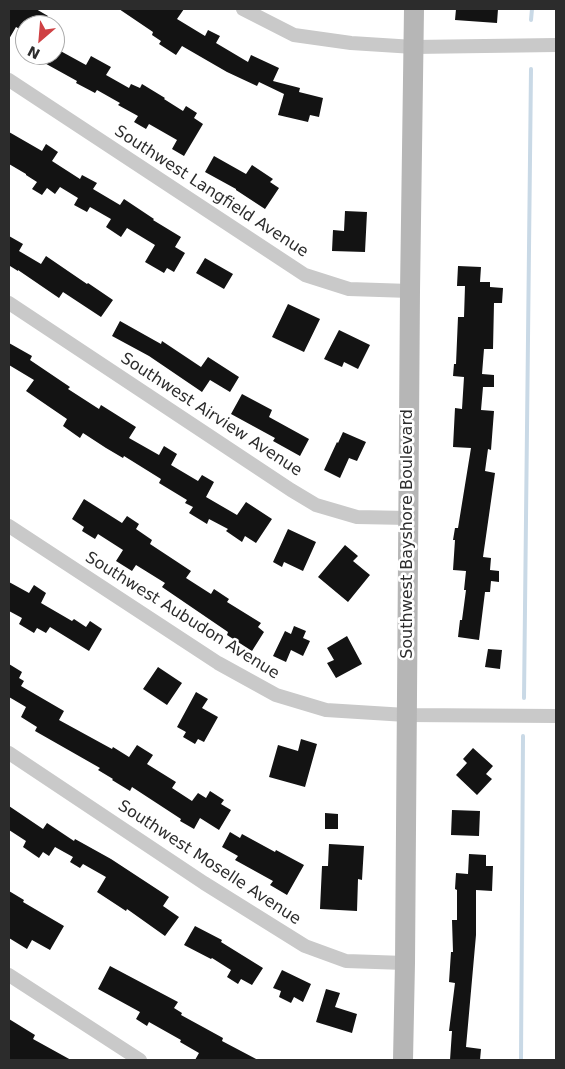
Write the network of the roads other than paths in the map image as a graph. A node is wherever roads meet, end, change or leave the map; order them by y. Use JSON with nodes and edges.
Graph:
{"nodes":[{"id":1,"x":243,"y":9,"type":"edge"},
{"id":2,"x":414,"y":9,"type":"edge"},
{"id":3,"x":556,"y":45,"type":"edge"},
{"id":4,"x":414,"y":47,"type":"junction"},
{"id":5,"x":9,"y":80,"type":"edge"},
{"id":6,"x":410,"y":291,"type":"junction"},
{"id":7,"x":9,"y":303,"type":"edge"},
{"id":8,"x":408,"y":518,"type":"junction"},
{"id":9,"x":9,"y":526,"type":"edge"},
{"id":10,"x":406,"y":715,"type":"junction"},
{"id":11,"x":556,"y":716,"type":"edge"},
{"id":12,"x":9,"y":753,"type":"edge"},
{"id":13,"x":405,"y":963,"type":"junction"},
{"id":14,"x":9,"y":975,"type":"edge"},
{"id":15,"x":140,"y":1060,"type":"edge"},
{"id":16,"x":403,"y":1060,"type":"edge"}],
"edges":[{"from":1,"to":4,"type":"street"},
{"from":2,"to":4,"type":"street","name":"Southwest Bayshore Boulevard"},
{"from":3,"to":4,"type":"street"},
{"from":4,"to":6,"type":"street","name":"Southwest Bayshore Boulevard"},
{"from":5,"to":6,"type":"street","name":"Southwest Langfield Avenue"},
{"from":6,"to":8,"type":"street","name":"Southwest Bayshore Boulevard"},
{"from":7,"to":8,"type":"street","name":"Southwest Airview Avenue"},
{"from":8,"to":10,"type":"street","name":"Southwest Bayshore Boulevard"},
{"from":9,"to":10,"type":"street","name":"Southwest Aubudon Avenue"},
{"from":10,"to":11,"type":"street","name":"Southwest Aubudon Avenue"},
{"from":10,"to":13,"type":"street","name":"Southwest Bayshore Boulevard"},
{"from":12,"to":13,"type":"street","name":"Southwest Moselle Avenue"},
{"from":13,"to":16,"type":"street","name":"Southwest Bayshore Boulevard"},
{"from":14,"to":15,"type":"street"}]}
